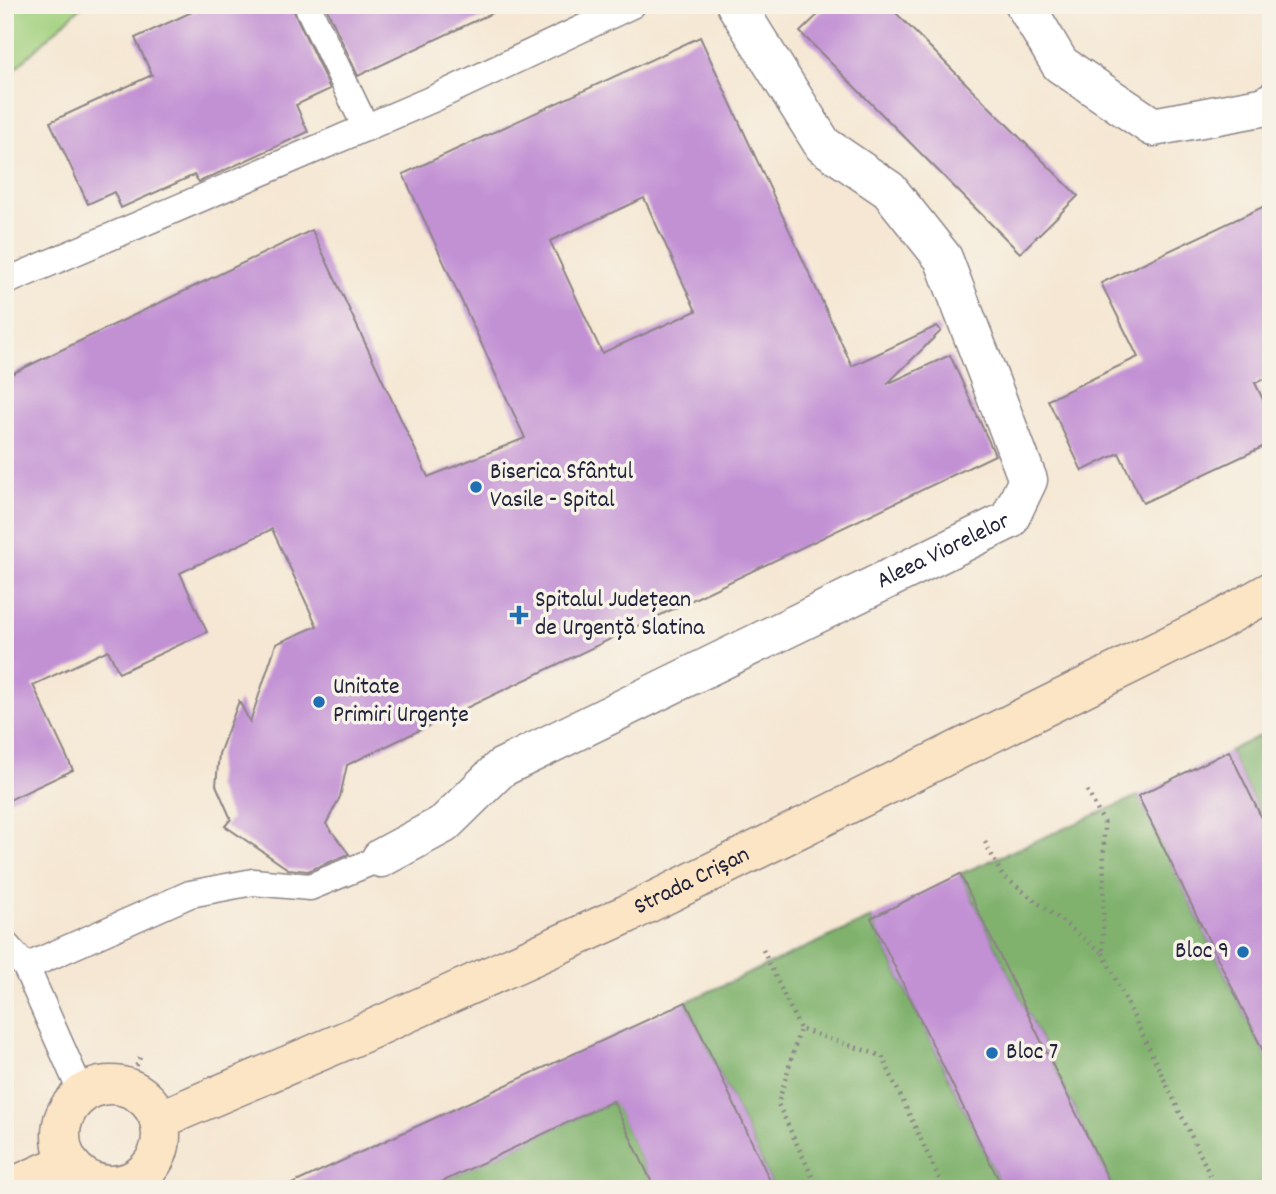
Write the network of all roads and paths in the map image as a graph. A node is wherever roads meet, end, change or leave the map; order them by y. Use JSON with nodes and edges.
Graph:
{"nodes":[{"id":1,"x":307,"y":5,"type":"edge"},
{"id":2,"x":632,"y":5,"type":"edge"},
{"id":3,"x":736,"y":5,"type":"edge"},
{"id":4,"x":1025,"y":5,"type":"edge"},
{"id":5,"x":1271,"y":102,"type":"edge"},
{"id":6,"x":366,"y":128,"type":"junction"},
{"id":7,"x":5,"y":282,"type":"edge"},
{"id":8,"x":1271,"y":591,"type":"edge"},
{"id":9,"x":1271,"y":599,"type":"edge"},
{"id":10,"x":1216,"y":622,"type":"junction"},
{"id":11,"x":1087,"y":790,"type":"dead end"},
{"id":12,"x":985,"y":842,"type":"dead end"},
{"id":13,"x":381,"y":858,"type":"joint"},
{"id":14,"x":5,"y":944,"type":"edge"},
{"id":15,"x":763,"y":950,"type":"dead end"},
{"id":16,"x":1102,"y":953,"type":"junction"},
{"id":17,"x":26,"y":967,"type":"junction"},
{"id":18,"x":800,"y":1029,"type":"junction"},
{"id":19,"x":82,"y":1094,"type":"junction"},
{"id":20,"x":159,"y":1120,"type":"junction"},
{"id":21,"x":68,"y":1162,"type":"junction"},
{"id":22,"x":1212,"y":1178,"type":"junction"},
{"id":23,"x":7,"y":1189,"type":"edge"},
{"id":24,"x":818,"y":1189,"type":"edge"},
{"id":25,"x":944,"y":1189,"type":"edge"},
{"id":26,"x":1212,"y":1189,"type":"edge"},
{"id":27,"x":1225,"y":1189,"type":"edge"}],
"edges":[{"from":1,"to":6,"type":"lane"},
{"from":2,"to":6,"type":"lane"},
{"from":3,"to":13,"type":"street","name":"Aleea Viorelelor"},
{"from":4,"to":5,"type":"street"},
{"from":6,"to":7,"type":"lane"},
{"from":8,"to":10,"type":"main road","name":"Strada Crișan"},
{"from":9,"to":10,"type":"main road","name":"Strada Crișan"},
{"from":10,"to":20,"type":"main road","name":"Strada Crișan"},
{"from":11,"to":16,"type":"path"},
{"from":12,"to":16,"type":"path"},
{"from":13,"to":17,"type":"lane"},
{"from":14,"to":17,"type":"lane"},
{"from":15,"to":18,"type":"path"},
{"from":16,"to":22,"type":"path"},
{"from":17,"to":19,"type":"lane"},
{"from":18,"to":24,"type":"path"},
{"from":18,"to":25,"type":"path"},
{"from":19,"to":20,"type":"main road"},
{"from":19,"to":21,"type":"main road"},
{"from":20,"to":21,"type":"main road"},
{"from":21,"to":23,"type":"main road"},
{"from":22,"to":26,"type":"path"},
{"from":22,"to":27,"type":"path"}]}
